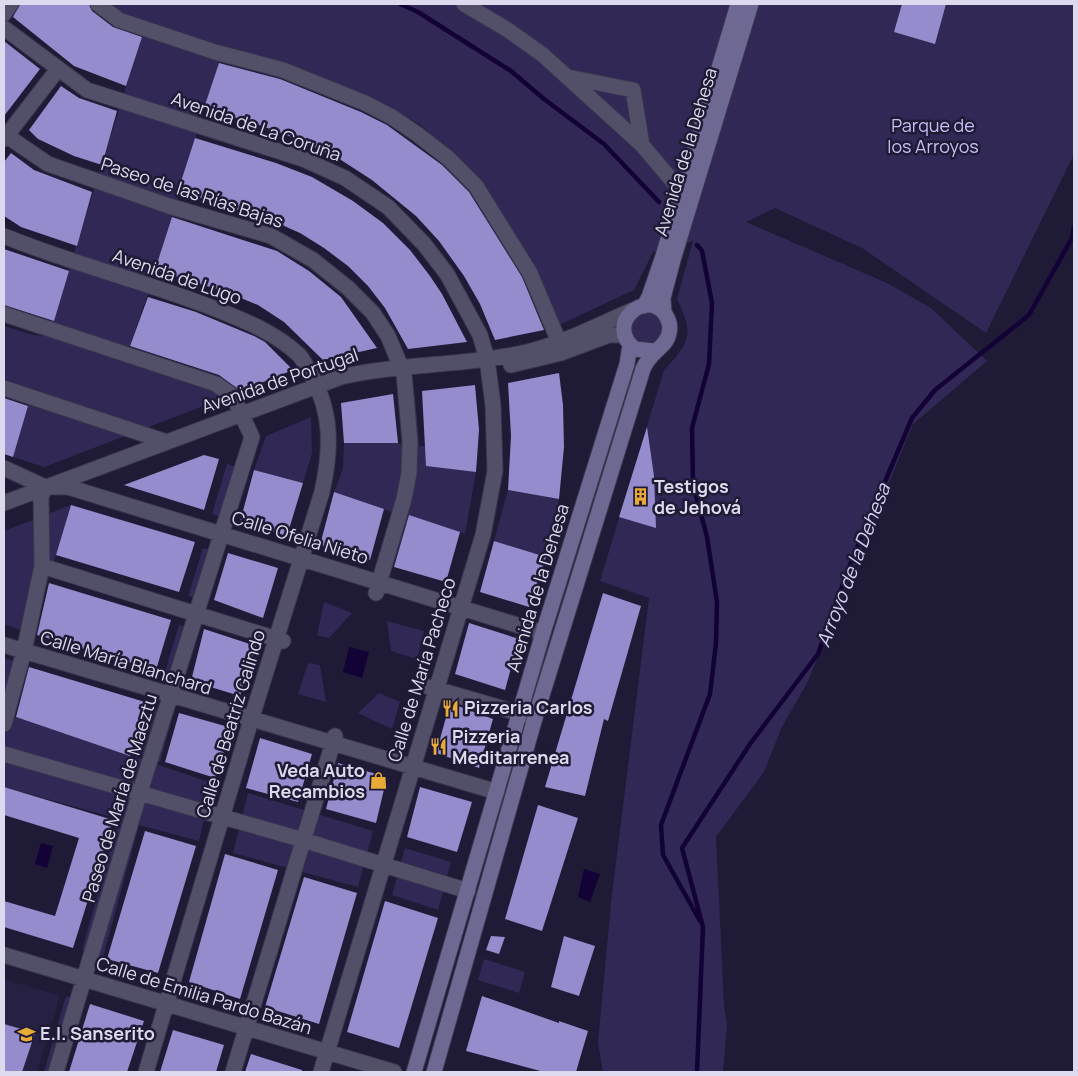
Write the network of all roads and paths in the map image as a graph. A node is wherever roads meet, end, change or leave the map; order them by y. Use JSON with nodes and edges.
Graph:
{"nodes":[{"id":1,"x":11,"y":4,"type":"edge"},
{"id":2,"x":98,"y":4,"type":"edge"},
{"id":3,"x":464,"y":4,"type":"edge"},
{"id":4,"x":738,"y":4,"type":"edge"},
{"id":5,"x":751,"y":4,"type":"edge"},
{"id":6,"x":4,"y":14,"type":"edge"},
{"id":7,"x":4,"y":28,"type":"edge"},
{"id":8,"x":58,"y":69,"type":"junction"},
{"id":9,"x":567,"y":77,"type":"junction"},
{"id":10,"x":5,"y":137,"type":"edge"},
{"id":11,"x":642,"y":145,"type":"junction"},
{"id":12,"x":681,"y":192,"type":"junction"},
{"id":13,"x":4,"y":236,"type":"edge"},
{"id":14,"x":638,"y":308,"type":"junction"},
{"id":15,"x":664,"y":313,"type":"junction"},
{"id":16,"x":4,"y":314,"type":"edge"},
{"id":17,"x":628,"y":340,"type":"junction"},
{"id":18,"x":559,"y":342,"type":"junction"},
{"id":19,"x":654,"y":351,"type":"junction"},
{"id":20,"x":488,"y":364,"type":"junction"},
{"id":21,"x":402,"y":370,"type":"junction"},
{"id":22,"x":4,"y":388,"type":"edge"},
{"id":23,"x":319,"y":389,"type":"junction"},
{"id":24,"x":244,"y":417,"type":"junction"},
{"id":25,"x":164,"y":441,"type":"junction"},
{"id":26,"x":4,"y":468,"type":"edge"},
{"id":27,"x":68,"y":487,"type":"junction"},
{"id":28,"x":43,"y":492,"type":"junction"},
{"id":29,"x":4,"y":503,"type":"edge"},
{"id":30,"x":4,"y":511,"type":"edge"},
{"id":31,"x":221,"y":534,"type":"junction"},
{"id":32,"x":300,"y":558,"type":"junction"},
{"id":33,"x":42,"y":566,"type":"junction"},
{"id":34,"x":378,"y":588,"type":"junction"},
{"id":35,"x":460,"y":606,"type":"junction"},
{"id":36,"x":196,"y":615,"type":"junction"},
{"id":37,"x":543,"y":633,"type":"junction"},
{"id":38,"x":279,"y":640,"type":"junction"},
{"id":39,"x":4,"y":645,"type":"edge"},
{"id":40,"x":24,"y":651,"type":"junction"},
{"id":41,"x":433,"y":688,"type":"junction"},
{"id":42,"x":171,"y":696,"type":"junction"},
{"id":43,"x":520,"y":714,"type":"junction"},
{"id":44,"x":536,"y":718,"type":"junction"},
{"id":45,"x":251,"y":720,"type":"junction"},
{"id":46,"x":4,"y":724,"type":"edge"},
{"id":47,"x":334,"y":740,"type":"junction"},
{"id":48,"x":4,"y":754,"type":"edge"},
{"id":49,"x":412,"y":767,"type":"junction"},
{"id":50,"x":140,"y":792,"type":"junction"},
{"id":51,"x":497,"y":792,"type":"junction"},
{"id":52,"x":222,"y":817,"type":"junction"},
{"id":53,"x":304,"y":840,"type":"junction"},
{"id":54,"x":384,"y":866,"type":"junction"},
{"id":55,"x":468,"y":891,"type":"junction"},
{"id":56,"x":4,"y":955,"type":"edge"},
{"id":57,"x":84,"y":979,"type":"junction"},
{"id":58,"x":166,"y":1004,"type":"junction"},
{"id":59,"x":246,"y":1028,"type":"junction"},
{"id":60,"x":326,"y":1053,"type":"junction"},
{"id":61,"x":56,"y":1072,"type":"edge"},
{"id":62,"x":146,"y":1072,"type":"edge"},
{"id":63,"x":233,"y":1072,"type":"edge"},
{"id":64,"x":321,"y":1072,"type":"edge"},
{"id":65,"x":394,"y":1072,"type":"edge"},
{"id":66,"x":414,"y":1072,"type":"edge"},
{"id":67,"x":434,"y":1072,"type":"edge"}],
"edges":[{"from":1,"to":6,"type":"street"},
{"from":2,"to":18,"type":"street"},
{"from":3,"to":9,"type":"street"},
{"from":4,"to":12,"type":"main road","name":"Avenida de la Dehesa"},
{"from":5,"to":15,"type":"main road","name":"Avenida de la Dehesa"},
{"from":7,"to":8,"type":"street","name":"Avenida de La Coruña"},
{"from":8,"to":10,"type":"street"},
{"from":8,"to":20,"type":"street","name":"Avenida de La Coruña"},
{"from":9,"to":11,"type":"street"},
{"from":9,"to":11,"type":"street"},
{"from":10,"to":21,"type":"street","name":"Paseo de las Rías Bajas"},
{"from":11,"to":12,"type":"street"},
{"from":12,"to":14,"type":"main road","name":"Avenida de la Dehesa"},
{"from":13,"to":23,"type":"street","name":"Avenida de Lugo"},
{"from":14,"to":15,"type":"main road"},
{"from":14,"to":17,"type":"main road","name":"Avenida de la Dehesa"},
{"from":14,"to":18,"type":"street","name":"Avenida de Portugal"},
{"from":15,"to":19,"type":"main road","name":"Avenida de la Dehesa"},
{"from":16,"to":24,"type":"street"},
{"from":17,"to":19,"type":"main road"},
{"from":17,"to":20,"type":"street","name":"Avenida de Portugal"},
{"from":17,"to":37,"type":"main road","name":"Avenida de la Dehesa"},
{"from":18,"to":20,"type":"street","name":"Avenida de Portugal"},
{"from":19,"to":44,"type":"main road","name":"Avenida de la Dehesa"},
{"from":20,"to":21,"type":"street","name":"Avenida de Portugal"},
{"from":20,"to":35,"type":"street","name":"Calle de María Pacheco"},
{"from":21,"to":23,"type":"street","name":"Avenida de Portugal"},
{"from":21,"to":34,"type":"street","name":"Paseo de las Rías Bajas"},
{"from":22,"to":25,"type":"street"},
{"from":23,"to":24,"type":"street","name":"Avenida de Portugal"},
{"from":23,"to":32,"type":"street","name":"Calle de Beatriz Galindo"},
{"from":24,"to":25,"type":"street","name":"Avenida de Portugal"},
{"from":24,"to":27,"type":"street","name":"Avenida de Portugal"},
{"from":24,"to":31,"type":"street","name":"Paseo de María de Maeztu"},
{"from":25,"to":28,"type":"street","name":"Avenida de Portugal"},
{"from":26,"to":28,"type":"street"},
{"from":27,"to":28,"type":"street","name":"Calle Ofelia Nieto"},
{"from":27,"to":31,"type":"street","name":"Calle Ofelia Nieto"},
{"from":28,"to":29,"type":"street","name":"Avenida de Portugal"},
{"from":28,"to":30,"type":"street","name":"Avenida de Portugal"},
{"from":28,"to":33,"type":"street"},
{"from":31,"to":32,"type":"street","name":"Calle Ofelia Nieto"},
{"from":31,"to":36,"type":"street","name":"Paseo de María de Maeztu"},
{"from":32,"to":34,"type":"street","name":"Calle Ofelia Nieto"},
{"from":32,"to":38,"type":"street","name":"Calle de Beatriz Galindo"},
{"from":33,"to":36,"type":"street"},
{"from":33,"to":40,"type":"street"},
{"from":34,"to":35,"type":"street","name":"Calle Ofelia Nieto"},
{"from":35,"to":37,"type":"street","name":"Calle Ofelia Nieto"},
{"from":35,"to":41,"type":"street","name":"Calle de María Pacheco"},
{"from":36,"to":38,"type":"street"},
{"from":36,"to":42,"type":"street","name":"Paseo de María de Maeztu"},
{"from":37,"to":43,"type":"main road","name":"Avenida de la Dehesa"},
{"from":38,"to":45,"type":"street","name":"Calle de Beatriz Galindo"},
{"from":39,"to":40,"type":"street","name":"Calle María Blanchard"},
{"from":40,"to":42,"type":"street","name":"Calle María Blanchard"},
{"from":40,"to":46,"type":"street"},
{"from":41,"to":43,"type":"street"},
{"from":41,"to":49,"type":"street","name":"Calle de María Pacheco"},
{"from":42,"to":45,"type":"street","name":"Calle María Blanchard"},
{"from":42,"to":50,"type":"street","name":"Paseo de María de Maeztu"},
{"from":43,"to":44,"type":"street"},
{"from":43,"to":51,"type":"main road","name":"Avenida de la Dehesa"},
{"from":44,"to":67,"type":"main road","name":"Avenida de la Dehesa"},
{"from":45,"to":47,"type":"street","name":"Calle María Blanchard"},
{"from":45,"to":52,"type":"street","name":"Calle de Beatriz Galindo"},
{"from":47,"to":49,"type":"street","name":"Calle María Blanchard"},
{"from":47,"to":53,"type":"street"},
{"from":48,"to":50,"type":"street"},
{"from":49,"to":51,"type":"street","name":"Calle María Blanchard"},
{"from":49,"to":54,"type":"street","name":"Calle de María Pacheco"},
{"from":50,"to":52,"type":"street"},
{"from":50,"to":57,"type":"street","name":"Paseo de María de Maeztu"},
{"from":51,"to":55,"type":"main road","name":"Avenida de la Dehesa"},
{"from":52,"to":53,"type":"street"},
{"from":52,"to":58,"type":"street","name":"Calle de Beatriz Galindo"},
{"from":53,"to":54,"type":"street"},
{"from":53,"to":59,"type":"street"},
{"from":54,"to":55,"type":"street"},
{"from":54,"to":60,"type":"street","name":"Calle de María Pacheco"},
{"from":55,"to":66,"type":"main road","name":"Avenida de la Dehesa"},
{"from":56,"to":57,"type":"street","name":"Calle de Emilia Pardo Bazán"},
{"from":57,"to":58,"type":"street","name":"Calle de Emilia Pardo Bazán"},
{"from":57,"to":61,"type":"street","name":"Paseo de María de Maeztu"},
{"from":58,"to":59,"type":"street","name":"Calle de Emilia Pardo Bazán"},
{"from":58,"to":62,"type":"street","name":"Calle de Beatriz Galindo"},
{"from":59,"to":60,"type":"street","name":"Calle de Emilia Pardo Bazán"},
{"from":59,"to":63,"type":"street"},
{"from":60,"to":64,"type":"street","name":"Calle de María Pacheco"},
{"from":60,"to":65,"type":"street","name":"Calle de Emilia Pardo Bazán"}]}
